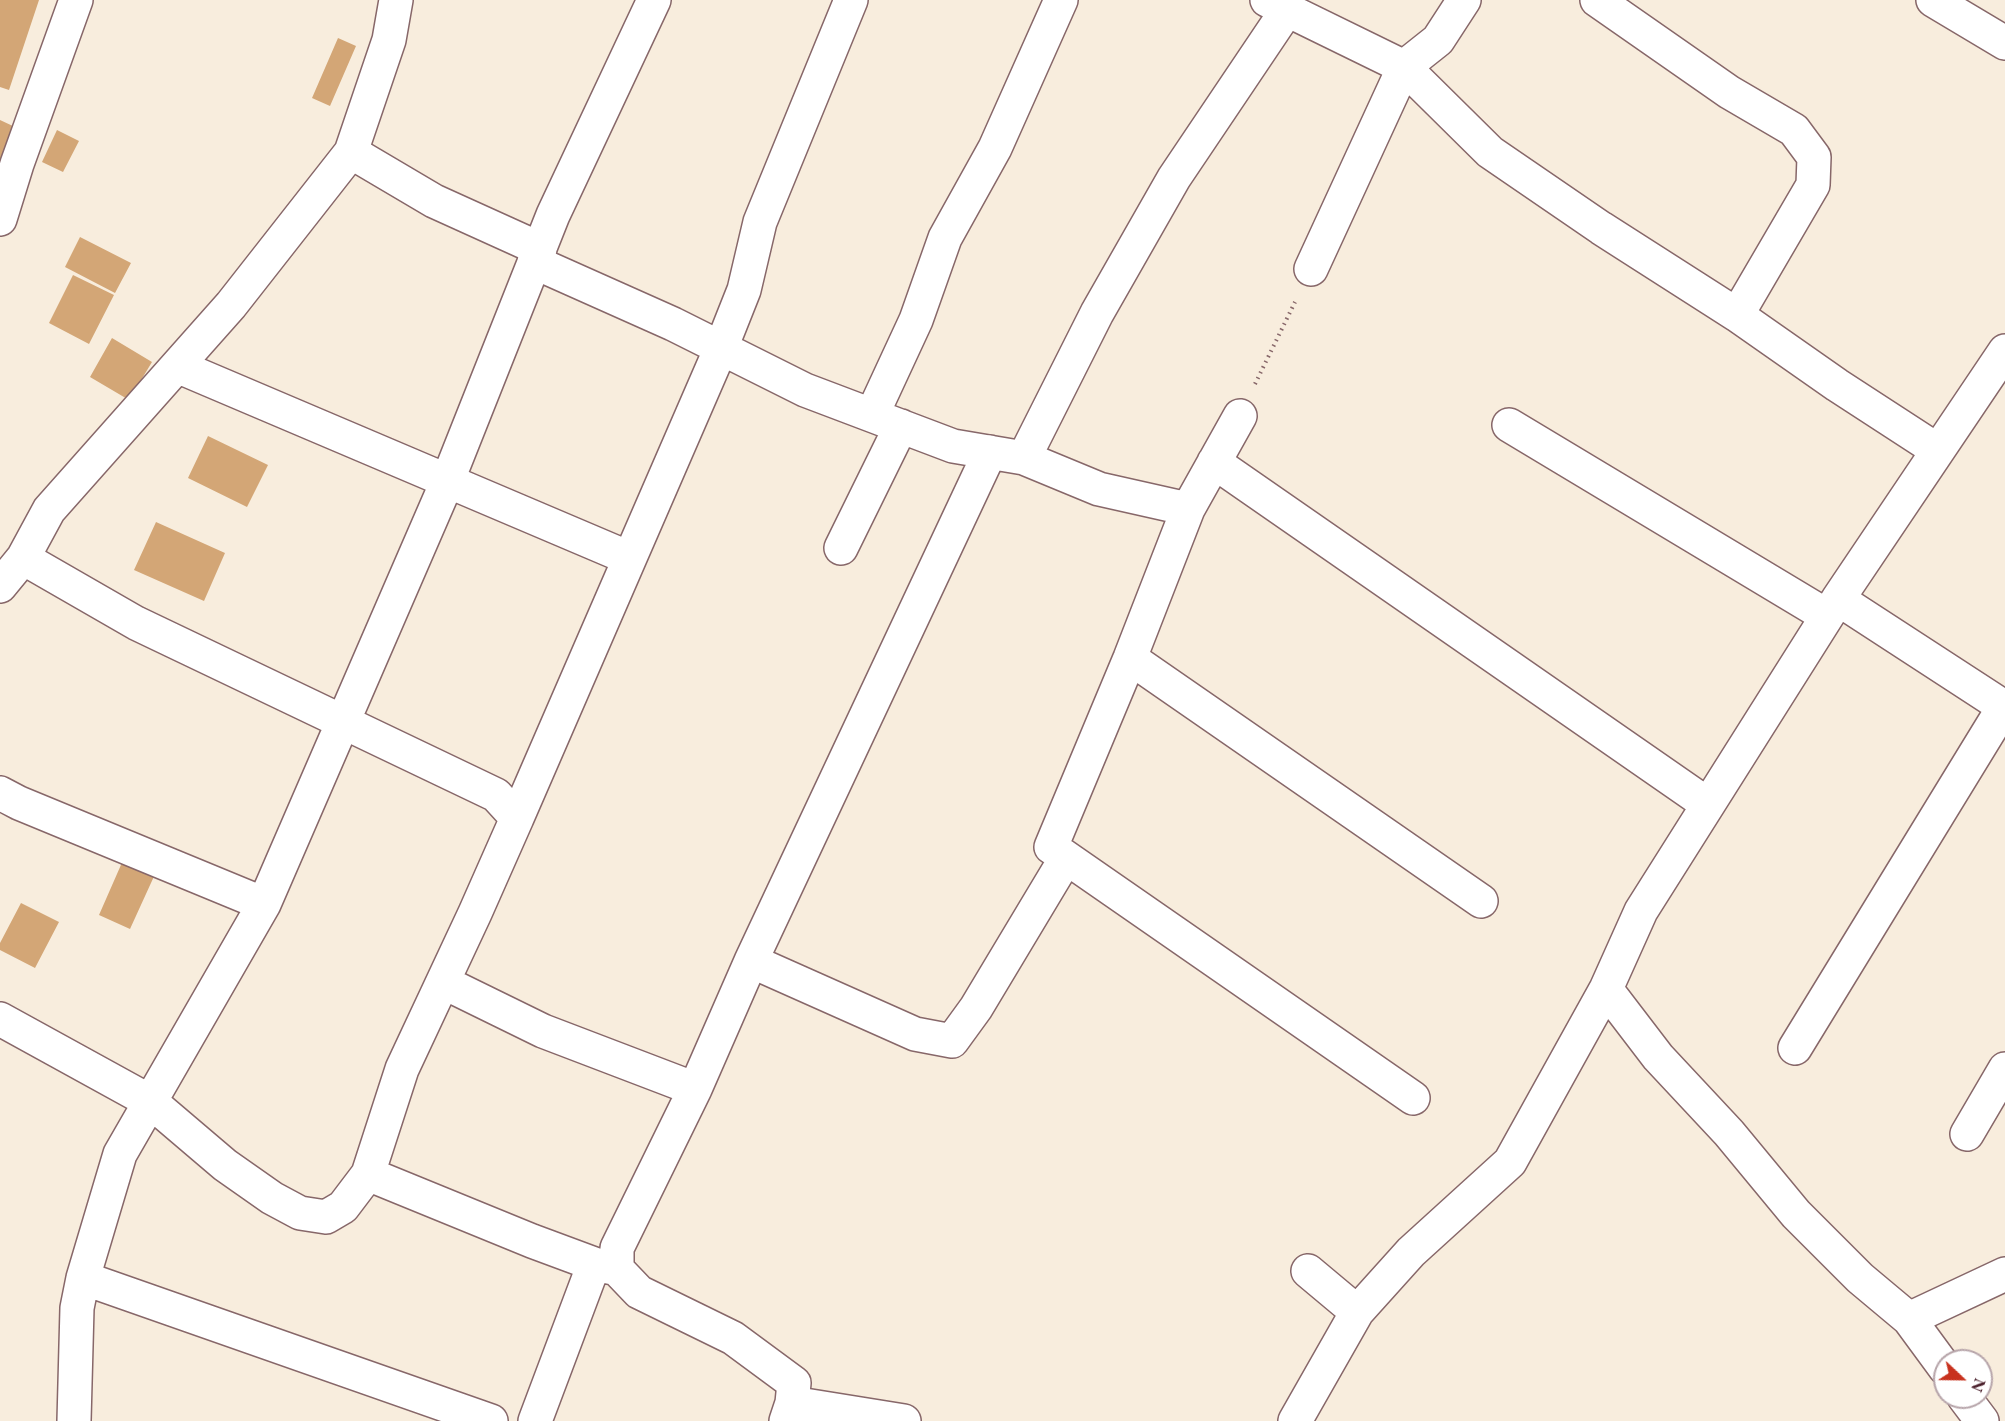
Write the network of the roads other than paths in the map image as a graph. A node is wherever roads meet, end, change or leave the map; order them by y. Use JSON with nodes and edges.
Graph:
{"nodes":[{"id":1,"x":76,"y":0,"type":"edge"},
{"id":2,"x":396,"y":0,"type":"edge"},
{"id":3,"x":654,"y":0,"type":"edge"},
{"id":4,"x":851,"y":0,"type":"edge"},
{"id":5,"x":1061,"y":0,"type":"edge"},
{"id":6,"x":1464,"y":0,"type":"edge"},
{"id":7,"x":1597,"y":0,"type":"edge"},
{"id":8,"x":1933,"y":0,"type":"edge"},
{"id":9,"x":1276,"y":5,"type":"edge"},
{"id":10,"x":2005,"y":43,"type":"edge"},
{"id":11,"x":1404,"y":67,"type":"junction"},
{"id":12,"x":351,"y":152,"type":"junction"},
{"id":13,"x":1,"y":215,"type":"edge"},
{"id":14,"x":537,"y":256,"type":"junction"},
{"id":15,"x":1311,"y":268,"type":"road end"},
{"id":16,"x":1737,"y":315,"type":"junction"},
{"id":17,"x":721,"y":348,"type":"junction"},
{"id":18,"x":2005,"y":351,"type":"edge"},
{"id":19,"x":177,"y":366,"type":"junction"},
{"id":20,"x":1240,"y":416,"type":"road end"},
{"id":21,"x":886,"y":421,"type":"junction"},
{"id":22,"x":1509,"y":425,"type":"dead end"},
{"id":23,"x":1937,"y":450,"type":"junction"},
{"id":24,"x":990,"y":452,"type":"junction"},
{"id":25,"x":1024,"y":458,"type":"junction"},
{"id":26,"x":1214,"y":462,"type":"junction"},
{"id":27,"x":447,"y":482,"type":"junction"},
{"id":28,"x":1188,"y":509,"type":"junction"},
{"id":29,"x":841,"y":548,"type":"dead end"},
{"id":30,"x":23,"y":558,"type":"junction"},
{"id":31,"x":629,"y":558,"type":"junction"},
{"id":32,"x":0,"y":586,"type":"edge"},
{"id":33,"x":1832,"y":608,"type":"junction"},
{"id":34,"x":1130,"y":658,"type":"junction"},
{"id":35,"x":2005,"y":706,"type":"edge"},
{"id":36,"x":343,"y":722,"type":"junction"},
{"id":37,"x":0,"y":793,"type":"edge"},
{"id":38,"x":1707,"y":804,"type":"junction"},
{"id":39,"x":517,"y":818,"type":"junction"},
{"id":40,"x":1066,"y":858,"type":"junction"},
{"id":41,"x":1481,"y":901,"type":"dead end"},
{"id":42,"x":264,"y":904,"type":"junction"},
{"id":43,"x":751,"y":961,"type":"junction"},
{"id":44,"x":443,"y":982,"type":"junction"},
{"id":45,"x":1606,"y":989,"type":"junction"},
{"id":46,"x":0,"y":1019,"type":"edge"},
{"id":47,"x":1795,"y":1048,"type":"dead end"},
{"id":48,"x":2005,"y":1069,"type":"edge"},
{"id":49,"x":695,"y":1089,"type":"junction"},
{"id":50,"x":1413,"y":1098,"type":"dead end"},
{"id":51,"x":152,"y":1102,"type":"junction"},
{"id":52,"x":1967,"y":1134,"type":"dead end"},
{"id":53,"x":368,"y":1174,"type":"junction"},
{"id":54,"x":606,"y":1266,"type":"junction"},
{"id":55,"x":1308,"y":1271,"type":"dead end"},
{"id":56,"x":2005,"y":1274,"type":"edge"},
{"id":57,"x":83,"y":1278,"type":"junction"},
{"id":58,"x":1357,"y":1312,"type":"junction"},
{"id":59,"x":1909,"y":1319,"type":"junction"},
{"id":60,"x":1933,"y":1352,"type":"edge"},
{"id":61,"x":789,"y":1412,"type":"edge"},
{"id":62,"x":74,"y":1421,"type":"edge"},
{"id":63,"x":491,"y":1421,"type":"edge"},
{"id":64,"x":535,"y":1421,"type":"edge"},
{"id":65,"x":904,"y":1421,"type":"edge"},
{"id":66,"x":1295,"y":1421,"type":"edge"}],
"edges":[{"from":1,"to":13,"type":"street"},
{"from":2,"to":12,"type":"street"},
{"from":3,"to":14,"type":"street"},
{"from":4,"to":17,"type":"street"},
{"from":5,"to":21,"type":"street"},
{"from":6,"to":11,"type":"street"},
{"from":7,"to":16,"type":"street"},
{"from":8,"to":10,"type":"street"},
{"from":9,"to":11,"type":"street"},
{"from":9,"to":25,"type":"street"},
{"from":11,"to":15,"type":"street"},
{"from":11,"to":16,"type":"street"},
{"from":12,"to":14,"type":"street"},
{"from":12,"to":19,"type":"street"},
{"from":14,"to":17,"type":"street"},
{"from":14,"to":27,"type":"street"},
{"from":16,"to":23,"type":"street"},
{"from":17,"to":21,"type":"street"},
{"from":17,"to":31,"type":"street"},
{"from":18,"to":23,"type":"street"},
{"from":19,"to":27,"type":"street"},
{"from":19,"to":30,"type":"street"},
{"from":20,"to":26,"type":"street"},
{"from":21,"to":24,"type":"street"},
{"from":21,"to":29,"type":"street"},
{"from":22,"to":33,"type":"street"},
{"from":23,"to":33,"type":"street"},
{"from":24,"to":25,"type":"street"},
{"from":24,"to":43,"type":"street"},
{"from":25,"to":28,"type":"street"},
{"from":26,"to":28,"type":"street"},
{"from":26,"to":38,"type":"street"},
{"from":27,"to":31,"type":"street"},
{"from":27,"to":36,"type":"street"},
{"from":28,"to":34,"type":"street"},
{"from":30,"to":32,"type":"street"},
{"from":30,"to":36,"type":"street"},
{"from":31,"to":39,"type":"street"},
{"from":33,"to":35,"type":"street"},
{"from":33,"to":38,"type":"street"},
{"from":34,"to":40,"type":"street"},
{"from":34,"to":41,"type":"street"},
{"from":35,"to":47,"type":"street"},
{"from":36,"to":39,"type":"street"},
{"from":36,"to":42,"type":"street"},
{"from":37,"to":42,"type":"street"},
{"from":38,"to":45,"type":"street"},
{"from":39,"to":44,"type":"street"},
{"from":40,"to":43,"type":"street"},
{"from":40,"to":50,"type":"street"},
{"from":42,"to":51,"type":"street"},
{"from":43,"to":49,"type":"street"},
{"from":44,"to":49,"type":"street"},
{"from":44,"to":53,"type":"street"},
{"from":45,"to":58,"type":"street"},
{"from":45,"to":59,"type":"street"},
{"from":46,"to":51,"type":"street"},
{"from":48,"to":52,"type":"street"},
{"from":49,"to":54,"type":"street"},
{"from":51,"to":53,"type":"street"},
{"from":51,"to":57,"type":"street"},
{"from":53,"to":54,"type":"street"},
{"from":54,"to":61,"type":"street"},
{"from":54,"to":64,"type":"street"},
{"from":55,"to":58,"type":"street"},
{"from":56,"to":59,"type":"street"},
{"from":57,"to":62,"type":"street"},
{"from":57,"to":63,"type":"street"},
{"from":58,"to":66,"type":"street"},
{"from":59,"to":60,"type":"street"},
{"from":61,"to":65,"type":"street"}]}
